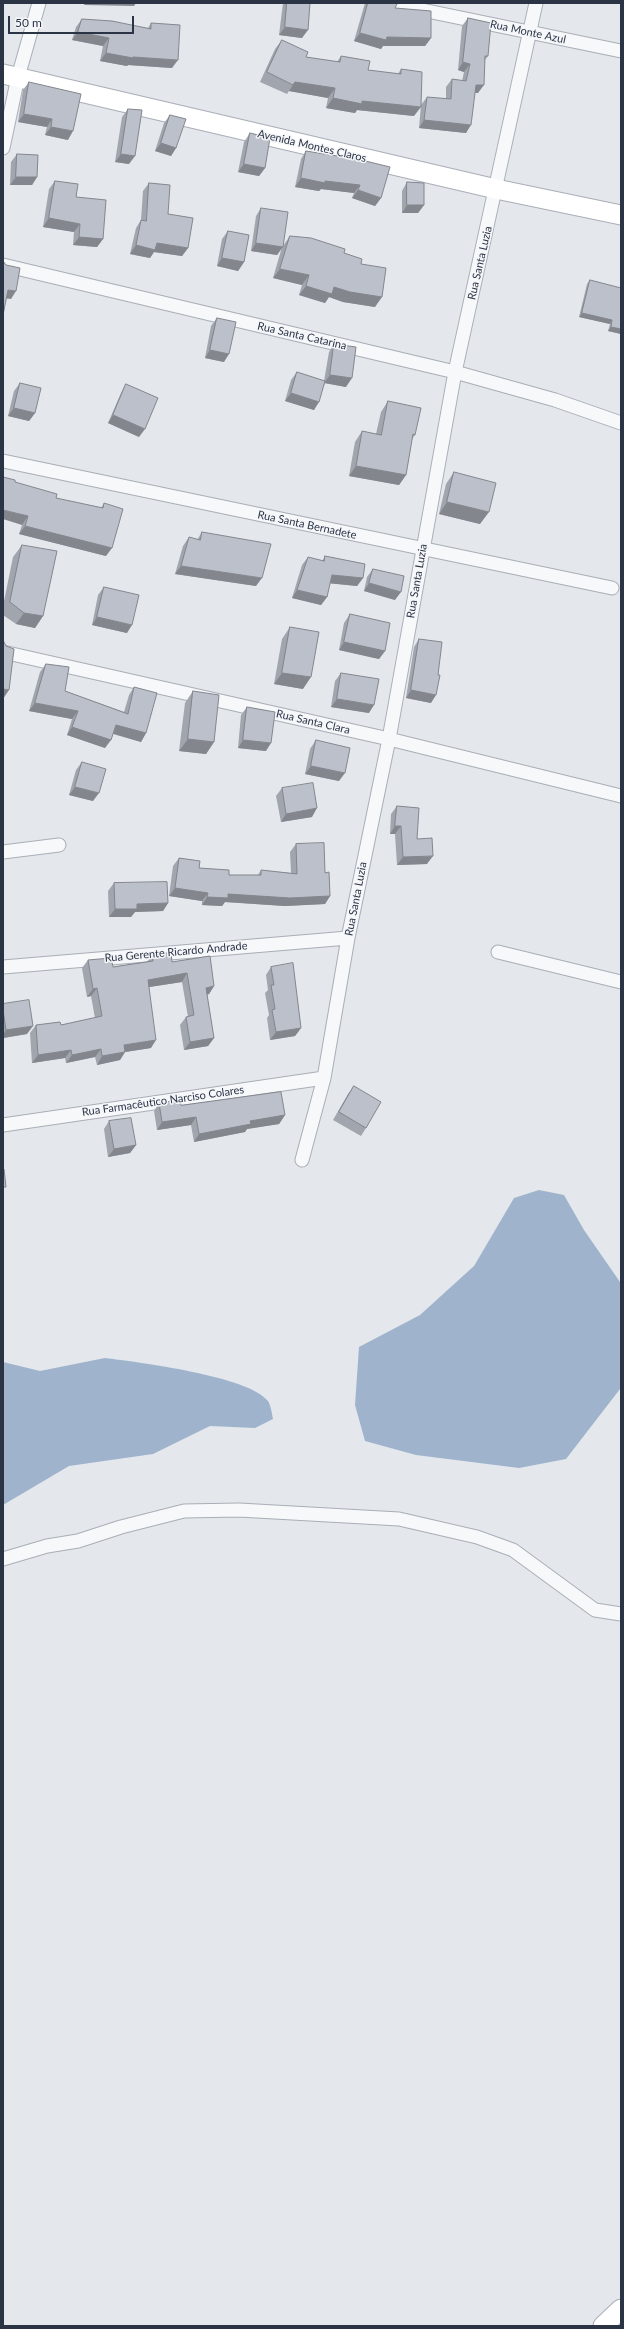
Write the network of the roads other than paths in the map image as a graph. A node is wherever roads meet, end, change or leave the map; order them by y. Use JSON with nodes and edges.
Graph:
{"nodes":[{"id":1,"x":39,"y":3,"type":"edge"},
{"id":2,"x":388,"y":3,"type":"edge"},
{"id":3,"x":536,"y":3,"type":"edge"},
{"id":4,"x":530,"y":33,"type":"junction"},
{"id":5,"x":621,"y":51,"type":"edge"},
{"id":6,"x":10,"y":76,"type":"edge"},
{"id":7,"x":3,"y":148,"type":"edge"},
{"id":8,"x":496,"y":189,"type":"junction"},
{"id":9,"x":621,"y":214,"type":"edge"},
{"id":10,"x":3,"y":265,"type":"edge"},
{"id":11,"x":455,"y":372,"type":"junction"},
{"id":12,"x":621,"y":423,"type":"edge"},
{"id":13,"x":3,"y":461,"type":"edge"},
{"id":14,"x":422,"y":550,"type":"junction"},
{"id":15,"x":612,"y":588,"type":"dead end"},
{"id":16,"x":3,"y":652,"type":"edge"},
{"id":17,"x":389,"y":739,"type":"junction"},
{"id":18,"x":621,"y":796,"type":"edge"},
{"id":19,"x":59,"y":845,"type":"dead end"},
{"id":20,"x":3,"y":852,"type":"edge"},
{"id":21,"x":348,"y":938,"type":"junction"},
{"id":22,"x":498,"y":952,"type":"dead end"},
{"id":23,"x":3,"y":967,"type":"edge"},
{"id":24,"x":621,"y":982,"type":"edge"},
{"id":25,"x":324,"y":1078,"type":"junction"},
{"id":26,"x":3,"y":1125,"type":"edge"},
{"id":27,"x":302,"y":1160,"type":"dead end"},
{"id":28,"x":3,"y":1560,"type":"edge"},
{"id":29,"x":621,"y":1614,"type":"edge"},
{"id":30,"x":621,"y":2309,"type":"edge"},
{"id":31,"x":603,"y":2326,"type":"edge"}],
"edges":[{"from":1,"to":6,"type":"street"},
{"from":2,"to":4,"type":"street","name":"Rua Monte Azul"},
{"from":3,"to":4,"type":"street","name":"Rua Santa Luzia"},
{"from":4,"to":5,"type":"street","name":"Rua Monte Azul"},
{"from":4,"to":8,"type":"street","name":"Rua Santa Luzia"},
{"from":6,"to":7,"type":"street"},
{"from":6,"to":8,"type":"street","name":"Avenida Montes Claros"},
{"from":8,"to":9,"type":"street","name":"Avenida Montes Claros"},
{"from":8,"to":11,"type":"street","name":"Rua Santa Luzia"},
{"from":10,"to":11,"type":"street","name":"Rua Santa Catarina"},
{"from":11,"to":12,"type":"street","name":"Rua Santa Catarina"},
{"from":11,"to":14,"type":"street","name":"Rua Santa Luzia"},
{"from":13,"to":14,"type":"street","name":"Rua Santa Bernadete"},
{"from":14,"to":15,"type":"street","name":"Rua Santa Bernadete"},
{"from":14,"to":17,"type":"street","name":"Rua Santa Luzia"},
{"from":16,"to":17,"type":"street","name":"Rua Santa Clara"},
{"from":17,"to":18,"type":"street","name":"Rua Santa Clara"},
{"from":17,"to":21,"type":"street","name":"Rua Santa Luzia"},
{"from":19,"to":20,"type":"street"},
{"from":21,"to":23,"type":"street","name":"Rua Gerente Ricardo Andrade"},
{"from":21,"to":25,"type":"street","name":"Rua Santa Luzia"},
{"from":22,"to":24,"type":"street"},
{"from":25,"to":26,"type":"street","name":"Rua Farmacêutico Narciso Colares"},
{"from":25,"to":27,"type":"street","name":"Rua Santa Luzia"},
{"from":28,"to":29,"type":"street"},
{"from":30,"to":31,"type":"street"}]}
